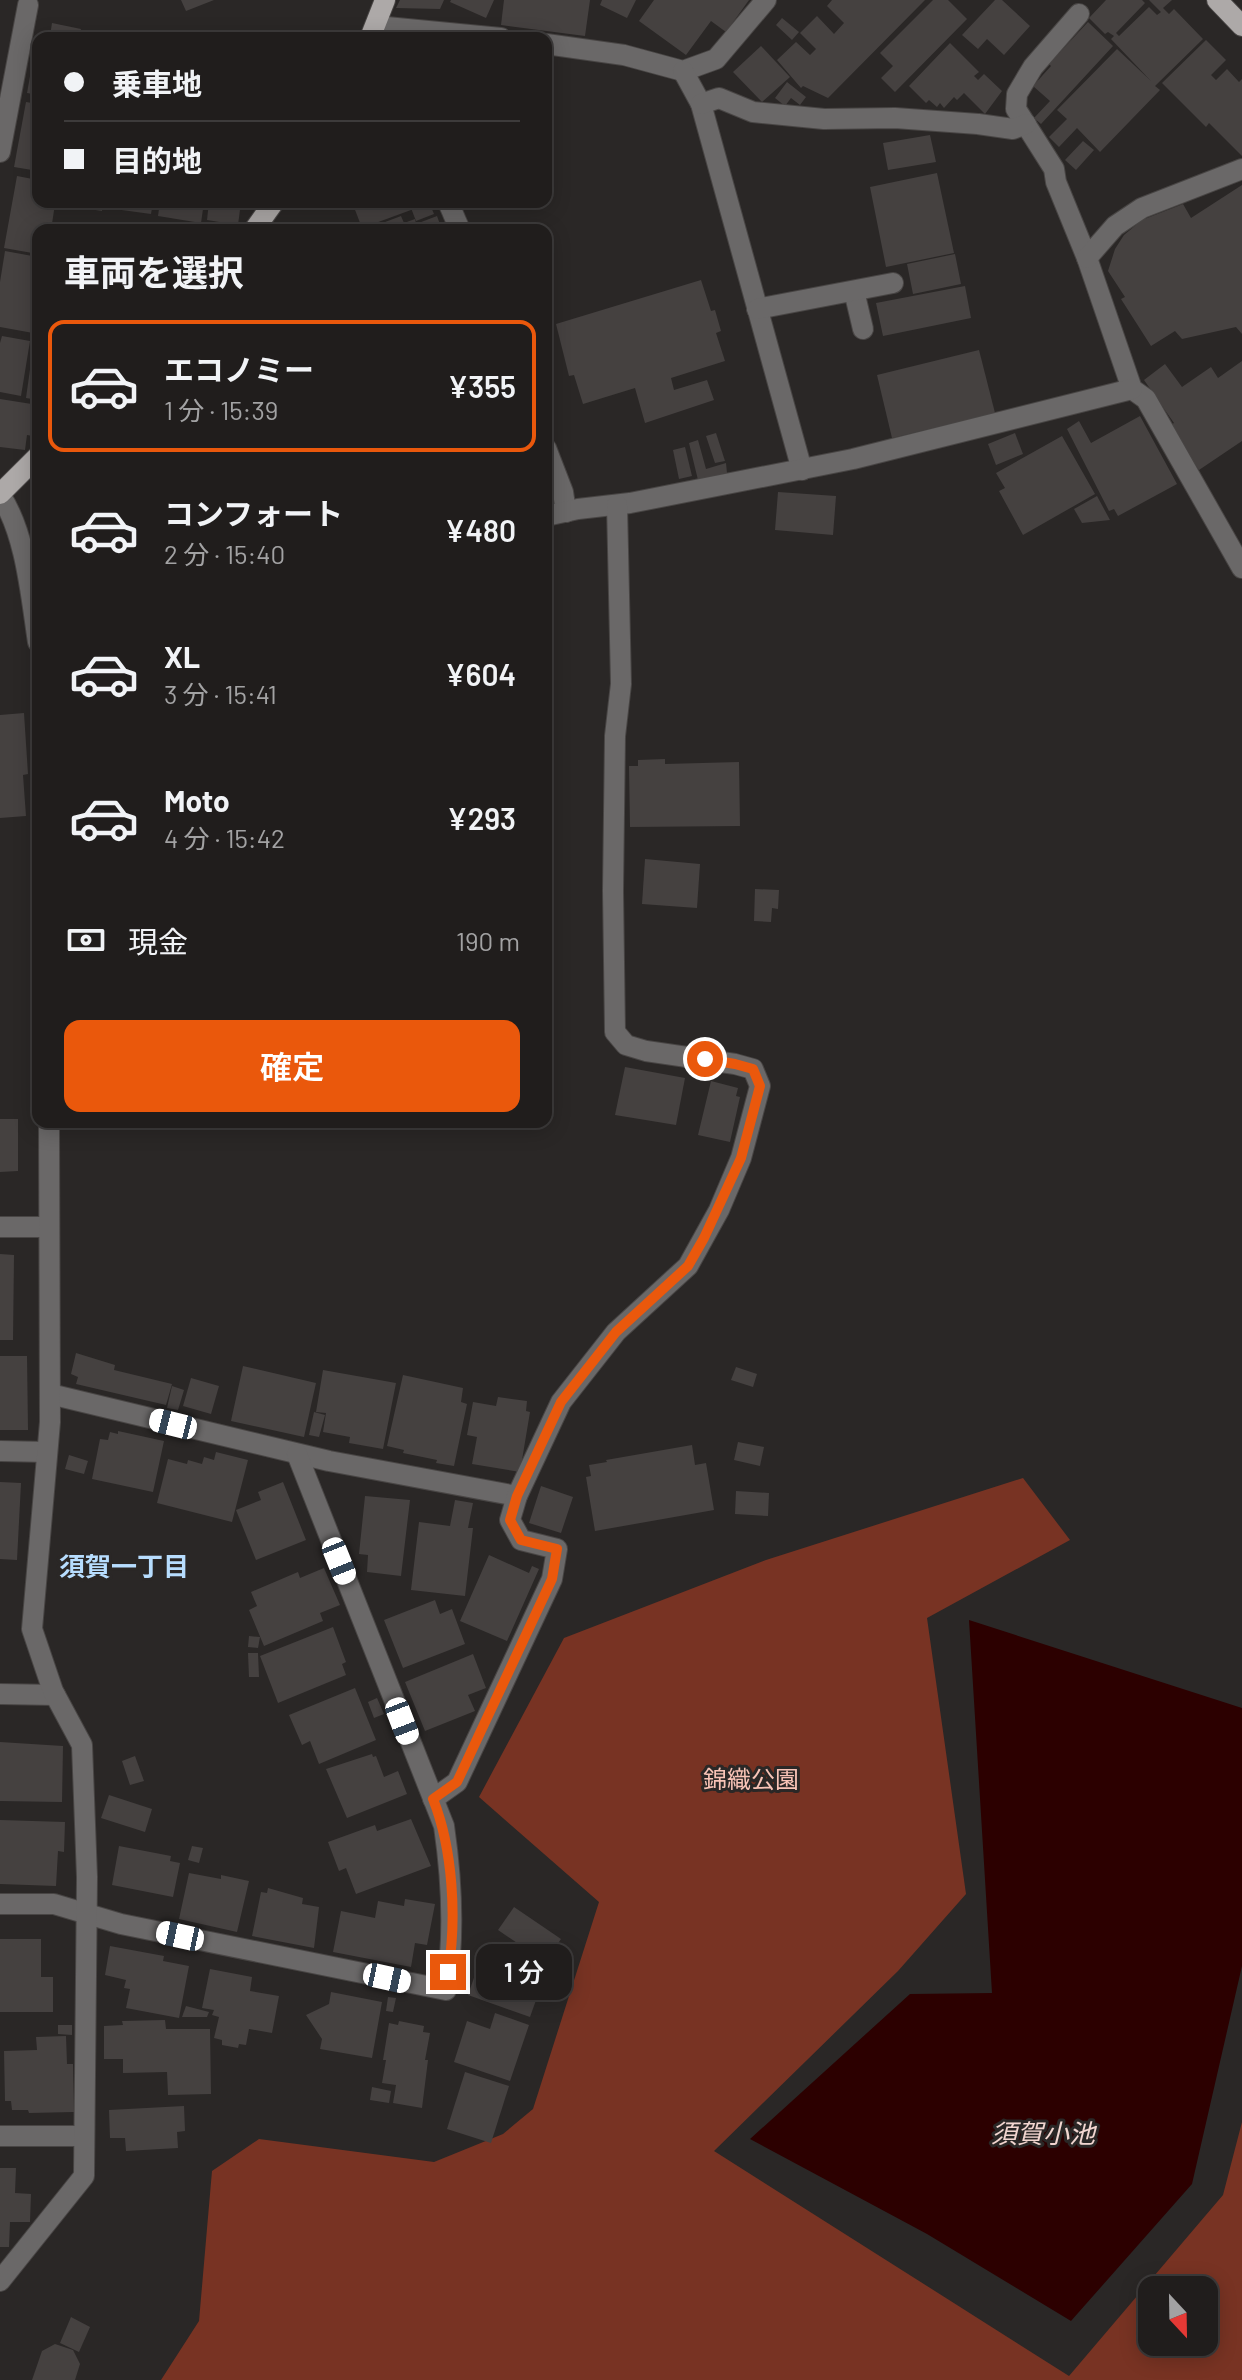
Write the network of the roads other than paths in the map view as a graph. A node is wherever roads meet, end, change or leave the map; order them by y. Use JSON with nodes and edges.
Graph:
{"nodes":[{"id":1,"x":385,"y":0,"type":"edge"},
{"id":2,"x":766,"y":0,"type":"edge"},
{"id":3,"x":1217,"y":0,"type":"edge"},
{"id":4,"x":28,"y":5,"type":"dead end"},
{"id":5,"x":1079,"y":14,"type":"dead end"},
{"id":6,"x":1242,"y":26,"type":"edge"},
{"id":7,"x":377,"y":32,"type":"edge"},
{"id":8,"x":552,"y":45,"type":"edge"},
{"id":9,"x":683,"y":71,"type":"junction"},
{"id":10,"x":701,"y":104,"type":"junction"},
{"id":11,"x":1026,"y":124,"type":"junction"},
{"id":12,"x":0,"y":152,"type":"edge"},
{"id":13,"x":1242,"y":169,"type":"edge"},
{"id":14,"x":1087,"y":258,"type":"junction"},
{"id":15,"x":893,"y":283,"type":"dead end"},
{"id":16,"x":854,"y":291,"type":"junction"},
{"id":17,"x":757,"y":309,"type":"junction"},
{"id":18,"x":863,"y":329,"type":"dead end"},
{"id":19,"x":1132,"y":389,"type":"junction"},
{"id":20,"x":32,"y":461,"type":"edge"},
{"id":21,"x":552,"y":464,"type":"edge"},
{"id":22,"x":802,"y":470,"type":"junction"},
{"id":23,"x":2,"y":487,"type":"edge"},
{"id":24,"x":617,"y":505,"type":"junction"},
{"id":25,"x":556,"y":514,"type":"edge"},
{"id":26,"x":1242,"y":568,"type":"edge"},
{"id":27,"x":32,"y":574,"type":"edge"},
{"id":28,"x":49,"y":1128,"type":"edge"},
{"id":29,"x":0,"y":1227,"type":"edge"},
{"id":30,"x":48,"y":1227,"type":"junction"},
{"id":31,"x":50,"y":1394,"type":"junction"},
{"id":32,"x":0,"y":1451,"type":"edge"},
{"id":33,"x":47,"y":1452,"type":"junction"},
{"id":34,"x":297,"y":1454,"type":"junction"},
{"id":35,"x":517,"y":1496,"type":"junction"},
{"id":36,"x":0,"y":1694,"type":"edge"},
{"id":37,"x":55,"y":1695,"type":"junction"},
{"id":38,"x":433,"y":1799,"type":"junction"},
{"id":39,"x":0,"y":1904,"type":"edge"},
{"id":40,"x":87,"y":1914,"type":"junction"},
{"id":41,"x":0,"y":2136,"type":"edge"},
{"id":42,"x":84,"y":2136,"type":"junction"},
{"id":43,"x":0,"y":2281,"type":"edge"}],
"edges":[{"from":1,"to":7,"type":"main road"},
{"from":2,"to":9,"type":"street"},
{"from":3,"to":6,"type":"main road"},
{"from":4,"to":12,"type":"street"},
{"from":5,"to":11,"type":"street"},
{"from":8,"to":9,"type":"street"},
{"from":9,"to":10,"type":"street"},
{"from":10,"to":11,"type":"street"},
{"from":10,"to":17,"type":"street"},
{"from":11,"to":14,"type":"street"},
{"from":13,"to":14,"type":"street"},
{"from":14,"to":19,"type":"street"},
{"from":15,"to":16,"type":"street"},
{"from":16,"to":17,"type":"street"},
{"from":16,"to":18,"type":"street"},
{"from":17,"to":22,"type":"street"},
{"from":19,"to":22,"type":"street"},
{"from":19,"to":26,"type":"street"},
{"from":20,"to":23,"type":"main road"},
{"from":21,"to":25,"type":"street"},
{"from":22,"to":24,"type":"street"},
{"from":23,"to":27,"type":"street"},
{"from":24,"to":25,"type":"street"},
{"from":24,"to":35,"type":"street"},
{"from":28,"to":30,"type":"street"},
{"from":29,"to":30,"type":"street"},
{"from":30,"to":31,"type":"street"},
{"from":31,"to":33,"type":"street"},
{"from":31,"to":34,"type":"street"},
{"from":32,"to":33,"type":"street"},
{"from":33,"to":37,"type":"street"},
{"from":34,"to":35,"type":"street"},
{"from":34,"to":38,"type":"street"},
{"from":35,"to":38,"type":"street"},
{"from":36,"to":37,"type":"street"},
{"from":37,"to":40,"type":"street"},
{"from":38,"to":40,"type":"street"},
{"from":39,"to":40,"type":"street"},
{"from":40,"to":42,"type":"street"},
{"from":41,"to":42,"type":"street"},
{"from":42,"to":43,"type":"street"}]}
